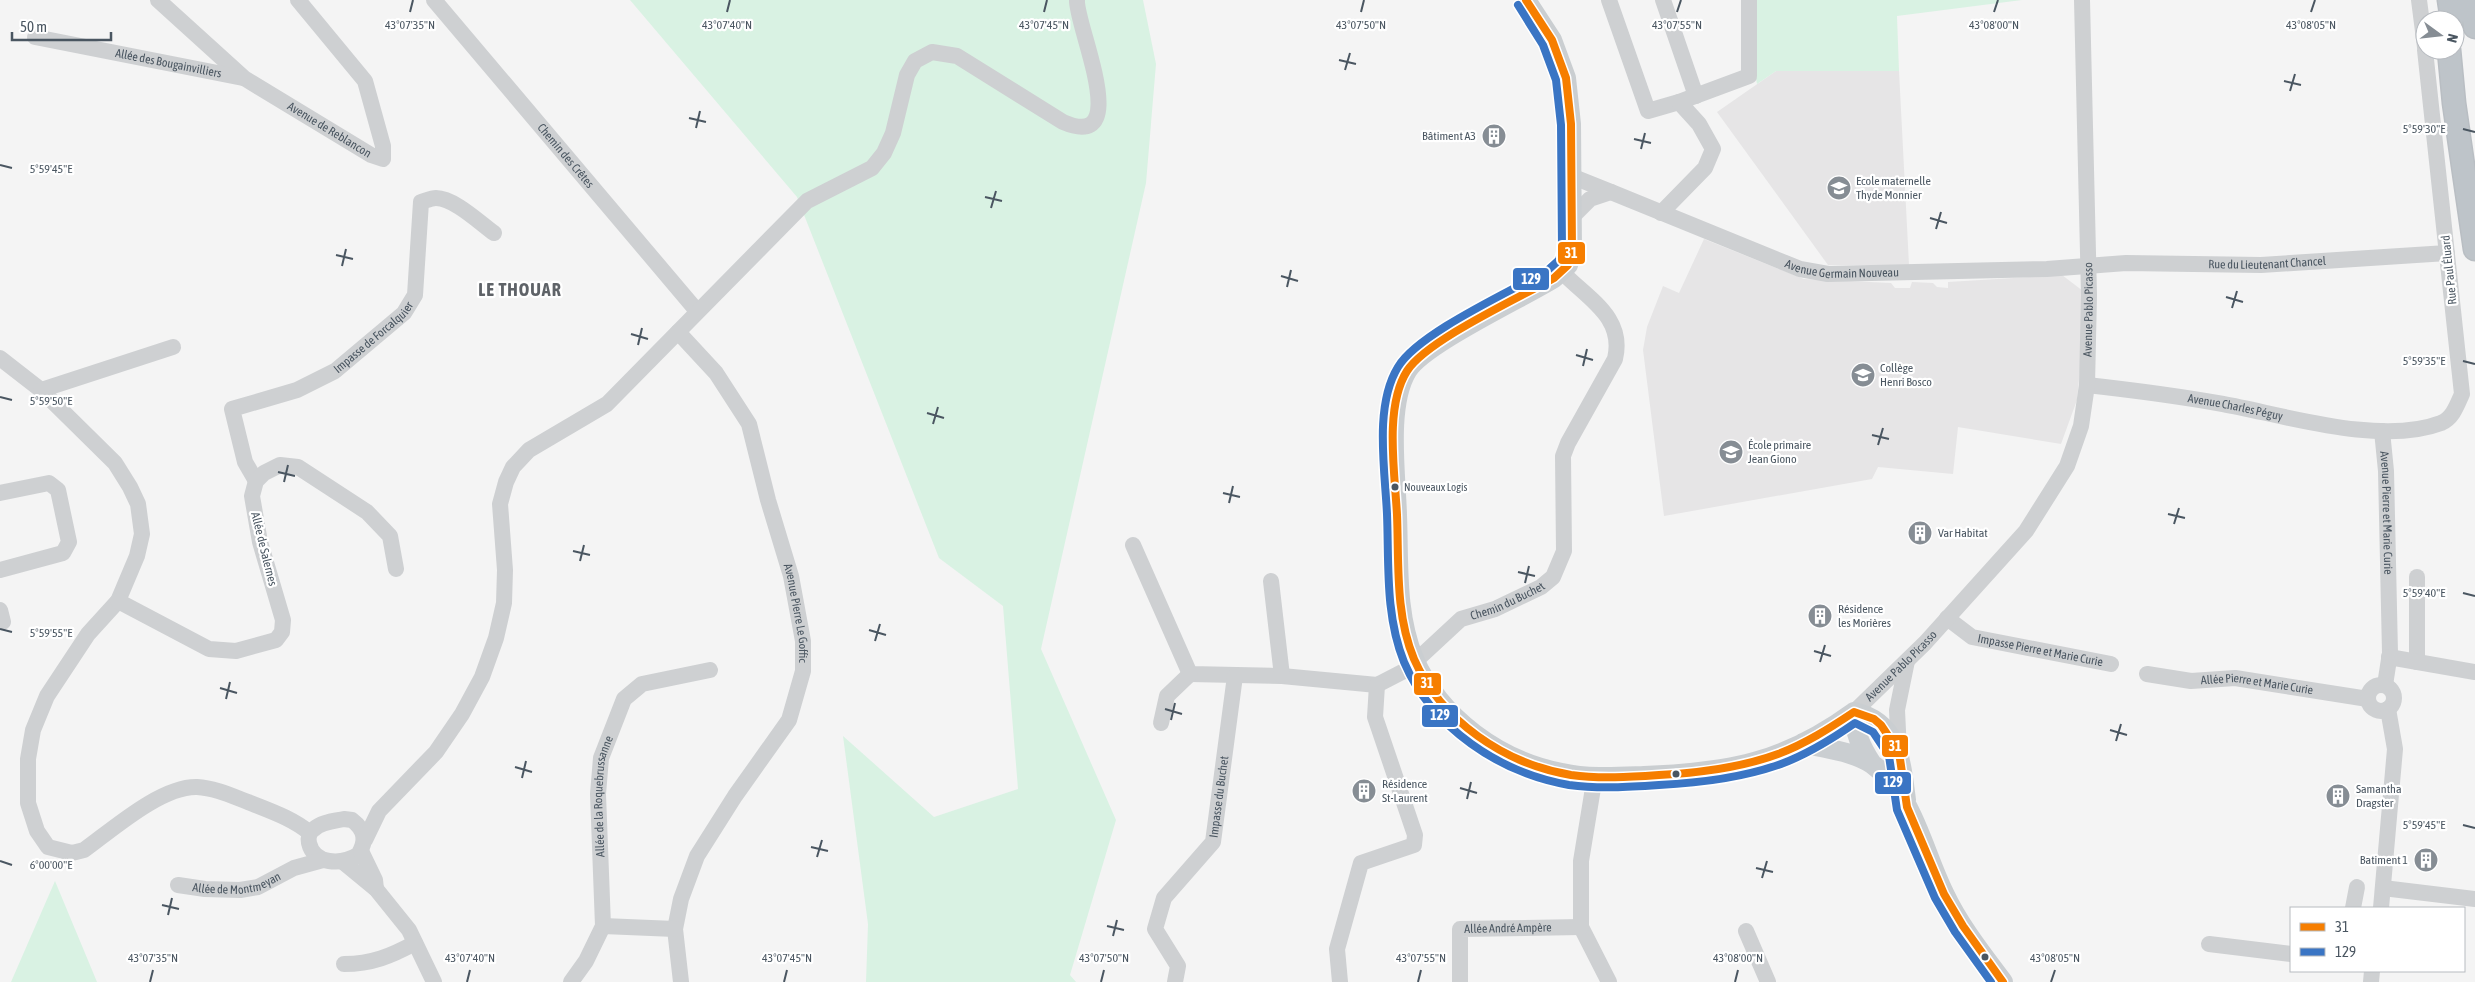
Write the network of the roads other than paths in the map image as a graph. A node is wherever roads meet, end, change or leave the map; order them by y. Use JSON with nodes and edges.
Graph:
{"nodes":[{"id":1,"x":158,"y":0,"type":"edge"},
{"id":2,"x":298,"y":0,"type":"edge"},
{"id":3,"x":434,"y":0,"type":"edge"},
{"id":4,"x":1077,"y":0,"type":"edge"},
{"id":5,"x":1526,"y":0,"type":"edge"},
{"id":6,"x":1609,"y":0,"type":"edge"},
{"id":7,"x":1663,"y":0,"type":"edge"},
{"id":8,"x":1749,"y":0,"type":"edge"},
{"id":9,"x":2082,"y":0,"type":"edge"},
{"id":10,"x":2471,"y":0,"type":"edge"},
{"id":11,"x":2475,"y":27,"type":"edge"},
{"id":12,"x":35,"y":37,"type":"dead end"},
{"id":13,"x":2426,"y":60,"type":"edge"},
{"id":14,"x":2451,"y":60,"type":"edge"},
{"id":15,"x":2458,"y":60,"type":"edge"},
{"id":16,"x":244,"y":78,"type":"junction"},
{"id":17,"x":1696,"y":96,"type":"junction"},
{"id":18,"x":1679,"y":102,"type":"junction"},
{"id":19,"x":2475,"y":175,"type":"edge"},
{"id":20,"x":1571,"y":176,"type":"junction"},
{"id":21,"x":1611,"y":192,"type":"junction"},
{"id":22,"x":1661,"y":213,"type":"junction"},
{"id":23,"x":1571,"y":218,"type":"junction"},
{"id":24,"x":494,"y":233,"type":"dead end"},
{"id":25,"x":2475,"y":249,"type":"edge"},
{"id":26,"x":2447,"y":253,"type":"junction"},
{"id":27,"x":2088,"y":266,"type":"junction"},
{"id":28,"x":1562,"y":272,"type":"junction"},
{"id":29,"x":698,"y":311,"type":"junction"},
{"id":30,"x":678,"y":332,"type":"junction"},
{"id":31,"x":173,"y":347,"type":"dead end"},
{"id":32,"x":0,"y":358,"type":"edge"},
{"id":33,"x":2087,"y":385,"type":"junction"},
{"id":34,"x":41,"y":390,"type":"junction"},
{"id":35,"x":2382,"y":431,"type":"junction"},
{"id":36,"x":256,"y":481,"type":"junction"},
{"id":37,"x":0,"y":493,"type":"edge"},
{"id":38,"x":1133,"y":545,"type":"dead end"},
{"id":39,"x":396,"y":569,"type":"dead end"},
{"id":40,"x":0,"y":570,"type":"edge"},
{"id":41,"x":2417,"y":577,"type":"dead end"},
{"id":42,"x":1271,"y":581,"type":"dead end"},
{"id":43,"x":118,"y":601,"type":"junction"},
{"id":44,"x":1947,"y":618,"type":"junction"},
{"id":45,"x":2389,"y":657,"type":"junction"},
{"id":46,"x":1415,"y":660,"type":"junction"},
{"id":47,"x":1907,"y":661,"type":"junction"},
{"id":48,"x":2417,"y":662,"type":"junction"},
{"id":49,"x":2111,"y":664,"type":"dead end"},
{"id":50,"x":710,"y":670,"type":"dead end"},
{"id":51,"x":2475,"y":672,"type":"edge"},
{"id":52,"x":1190,"y":674,"type":"junction"},
{"id":53,"x":2147,"y":674,"type":"dead end"},
{"id":54,"x":1235,"y":676,"type":"junction"},
{"id":55,"x":1282,"y":676,"type":"junction"},
{"id":56,"x":1377,"y":685,"type":"junction"},
{"id":57,"x":2385,"y":685,"type":"junction"},
{"id":58,"x":2368,"y":699,"type":"junction"},
{"id":59,"x":2388,"y":709,"type":"junction"},
{"id":60,"x":1854,"y":712,"type":"junction"},
{"id":61,"x":1161,"y":723,"type":"dead end"},
{"id":62,"x":1803,"y":744,"type":"junction"},
{"id":63,"x":1899,"y":752,"type":"junction"},
{"id":64,"x":1872,"y":764,"type":"junction"},
{"id":65,"x":1595,"y":776,"type":"junction"},
{"id":66,"x":1907,"y":807,"type":"junction"},
{"id":67,"x":379,"y":811,"type":"junction"},
{"id":68,"x":278,"y":814,"type":"junction"},
{"id":69,"x":352,"y":820,"type":"junction"},
{"id":70,"x":326,"y":824,"type":"junction"},
{"id":71,"x":310,"y":840,"type":"junction"},
{"id":72,"x":363,"y":845,"type":"junction"},
{"id":73,"x":324,"y":860,"type":"junction"},
{"id":74,"x":342,"y":861,"type":"junction"},
{"id":75,"x":294,"y":868,"type":"junction"},
{"id":76,"x":178,"y":885,"type":"dead end"},
{"id":77,"x":2357,"y":887,"type":"dead end"},
{"id":78,"x":2384,"y":888,"type":"junction"},
{"id":79,"x":376,"y":889,"type":"junction"},
{"id":80,"x":2475,"y":899,"type":"edge"},
{"id":81,"x":2354,"y":907,"type":"edge"},
{"id":82,"x":2381,"y":907,"type":"edge"},
{"id":83,"x":602,"y":926,"type":"junction"},
{"id":84,"x":1580,"y":927,"type":"junction"},
{"id":85,"x":676,"y":929,"type":"junction"},
{"id":86,"x":1746,"y":931,"type":"dead end"},
{"id":87,"x":415,"y":943,"type":"junction"},
{"id":88,"x":2210,"y":944,"type":"dead end"},
{"id":89,"x":2290,"y":954,"type":"edge"},
{"id":90,"x":344,"y":964,"type":"dead end"},
{"id":91,"x":434,"y":982,"type":"edge"},
{"id":92,"x":571,"y":982,"type":"edge"},
{"id":93,"x":681,"y":982,"type":"edge"},
{"id":94,"x":1175,"y":982,"type":"edge"},
{"id":95,"x":1340,"y":982,"type":"edge"},
{"id":96,"x":1460,"y":982,"type":"edge"},
{"id":97,"x":1609,"y":982,"type":"edge"},
{"id":98,"x":1768,"y":982,"type":"edge"},
{"id":99,"x":2003,"y":982,"type":"edge"}],
"edges":[{"from":1,"to":16,"type":"street","name":"Avenue de Reblancon"},
{"from":2,"to":16,"type":"street","name":"Avenue de Reblancon"},
{"from":3,"to":29,"type":"street","name":"Chemin des Crêtes"},
{"from":4,"to":29,"type":"street"},
{"from":5,"to":20,"type":"main road"},
{"from":6,"to":18,"type":"street"},
{"from":7,"to":17,"type":"street"},
{"from":8,"to":17,"type":"street"},
{"from":9,"to":27,"type":"street","name":"Avenue Pablo Picasso"},
{"from":10,"to":11,"type":"highway"},
{"from":12,"to":16,"type":"street","name":"Allée des Bougainvilliers"},
{"from":13,"to":26,"type":"street","name":"Rue Paul Éluard"},
{"from":14,"to":25,"type":"highway"},
{"from":15,"to":19,"type":"highway"},
{"from":17,"to":18,"type":"street"},
{"from":18,"to":22,"type":"street"},
{"from":20,"to":21,"type":"street","name":"Avenue Germain Nouveau"},
{"from":20,"to":23,"type":"main road"},
{"from":21,"to":22,"type":"street","name":"Avenue Germain Nouveau"},
{"from":21,"to":23,"type":"street"},
{"from":22,"to":27,"type":"street","name":"Avenue Germain Nouveau"},
{"from":23,"to":28,"type":"main road"},
{"from":24,"to":36,"type":"street","name":"Impasse de Forcalquier"},
{"from":26,"to":27,"type":"street","name":"Rue du Lieutenant Chancel"},
{"from":26,"to":35,"type":"street","name":"Rue Paul Éluard"},
{"from":27,"to":33,"type":"street","name":"Avenue Pablo Picasso"},
{"from":28,"to":46,"type":"main road","name":"Avenue Pablo Picasso"},
{"from":28,"to":46,"type":"street","name":"Chemin du Buchet"},
{"from":29,"to":30,"type":"street"},
{"from":30,"to":67,"type":"street"},
{"from":30,"to":85,"type":"street","name":"Avenue Pierre Le Goffic"},
{"from":31,"to":34,"type":"street"},
{"from":32,"to":34,"type":"street"},
{"from":33,"to":35,"type":"street","name":"Avenue Charles Péguy"},
{"from":33,"to":44,"type":"street","name":"Avenue Pablo Picasso"},
{"from":34,"to":43,"type":"street"},
{"from":35,"to":45,"type":"street","name":"Avenue Pierre et Marie Curie"},
{"from":36,"to":39,"type":"street"},
{"from":36,"to":43,"type":"street","name":"Allée de Salernes"},
{"from":37,"to":40,"type":"street"},
{"from":38,"to":52,"type":"street"},
{"from":41,"to":48,"type":"street"},
{"from":42,"to":55,"type":"street"},
{"from":43,"to":68,"type":"street"},
{"from":44,"to":47,"type":"street","name":"Avenue Pablo Picasso"},
{"from":44,"to":49,"type":"street","name":"Impasse Pierre et Marie Curie"},
{"from":45,"to":48,"type":"street"},
{"from":45,"to":57,"type":"street","name":"Avenue Pierre et Marie Curie"},
{"from":46,"to":56,"type":"street","name":"Chemin du Buchet"},
{"from":46,"to":65,"type":"main road","name":"Avenue Pablo Picasso"},
{"from":47,"to":60,"type":"street","name":"Avenue Pablo Picasso"},
{"from":47,"to":63,"type":"street"},
{"from":48,"to":51,"type":"street"},
{"from":50,"to":83,"type":"street","name":"Allée de la Roquebrussanne"},
{"from":52,"to":54,"type":"street"},
{"from":52,"to":61,"type":"street"},
{"from":53,"to":58,"type":"street","name":"Allée Pierre et Marie Curie"},
{"from":54,"to":55,"type":"street"},
{"from":54,"to":94,"type":"street","name":"Impasse du Buchet"},
{"from":55,"to":56,"type":"street"},
{"from":56,"to":95,"type":"street"},
{"from":57,"to":58,"type":"street"},
{"from":57,"to":59,"type":"street","name":"Avenue Pierre et Marie Curie"},
{"from":58,"to":59,"type":"street"},
{"from":59,"to":78,"type":"street","name":"Avenue Pierre et Marie Curie"},
{"from":60,"to":62,"type":"main road","name":"Avenue Pablo Picasso"},
{"from":60,"to":63,"type":"main road"},
{"from":60,"to":64,"type":"main road"},
{"from":62,"to":64,"type":"main road"},
{"from":62,"to":65,"type":"main road","name":"Avenue Pablo Picasso"},
{"from":63,"to":66,"type":"main road"},
{"from":64,"to":66,"type":"main road"},
{"from":65,"to":84,"type":"street"},
{"from":66,"to":99,"type":"main road"},
{"from":67,"to":69,"type":"street"},
{"from":67,"to":72,"type":"street"},
{"from":68,"to":70,"type":"street"},
{"from":68,"to":71,"type":"street"},
{"from":69,"to":70,"type":"street"},
{"from":69,"to":72,"type":"street"},
{"from":70,"to":71,"type":"street"},
{"from":71,"to":73,"type":"street"},
{"from":71,"to":75,"type":"street","name":"Allée de Montmeyan"},
{"from":72,"to":74,"type":"street"},
{"from":72,"to":79,"type":"street"},
{"from":73,"to":74,"type":"street"},
{"from":73,"to":75,"type":"street","name":"Allée de Montmeyan"},
{"from":74,"to":79,"type":"street"},
{"from":75,"to":76,"type":"street","name":"Allée de Montmeyan"},
{"from":77,"to":81,"type":"street"},
{"from":78,"to":80,"type":"street"},
{"from":78,"to":82,"type":"street","name":"Avenue Pierre et Marie Curie"},
{"from":79,"to":87,"type":"street"},
{"from":83,"to":85,"type":"street"},
{"from":83,"to":92,"type":"street","name":"Allée de la Roquebrussanne"},
{"from":84,"to":96,"type":"street","name":"Allée André Ampère"},
{"from":84,"to":97,"type":"street"},
{"from":85,"to":93,"type":"street","name":"Avenue Pierre Le Goffic"},
{"from":86,"to":98,"type":"street"},
{"from":87,"to":90,"type":"street"},
{"from":87,"to":91,"type":"street"},
{"from":88,"to":89,"type":"street"}]}
